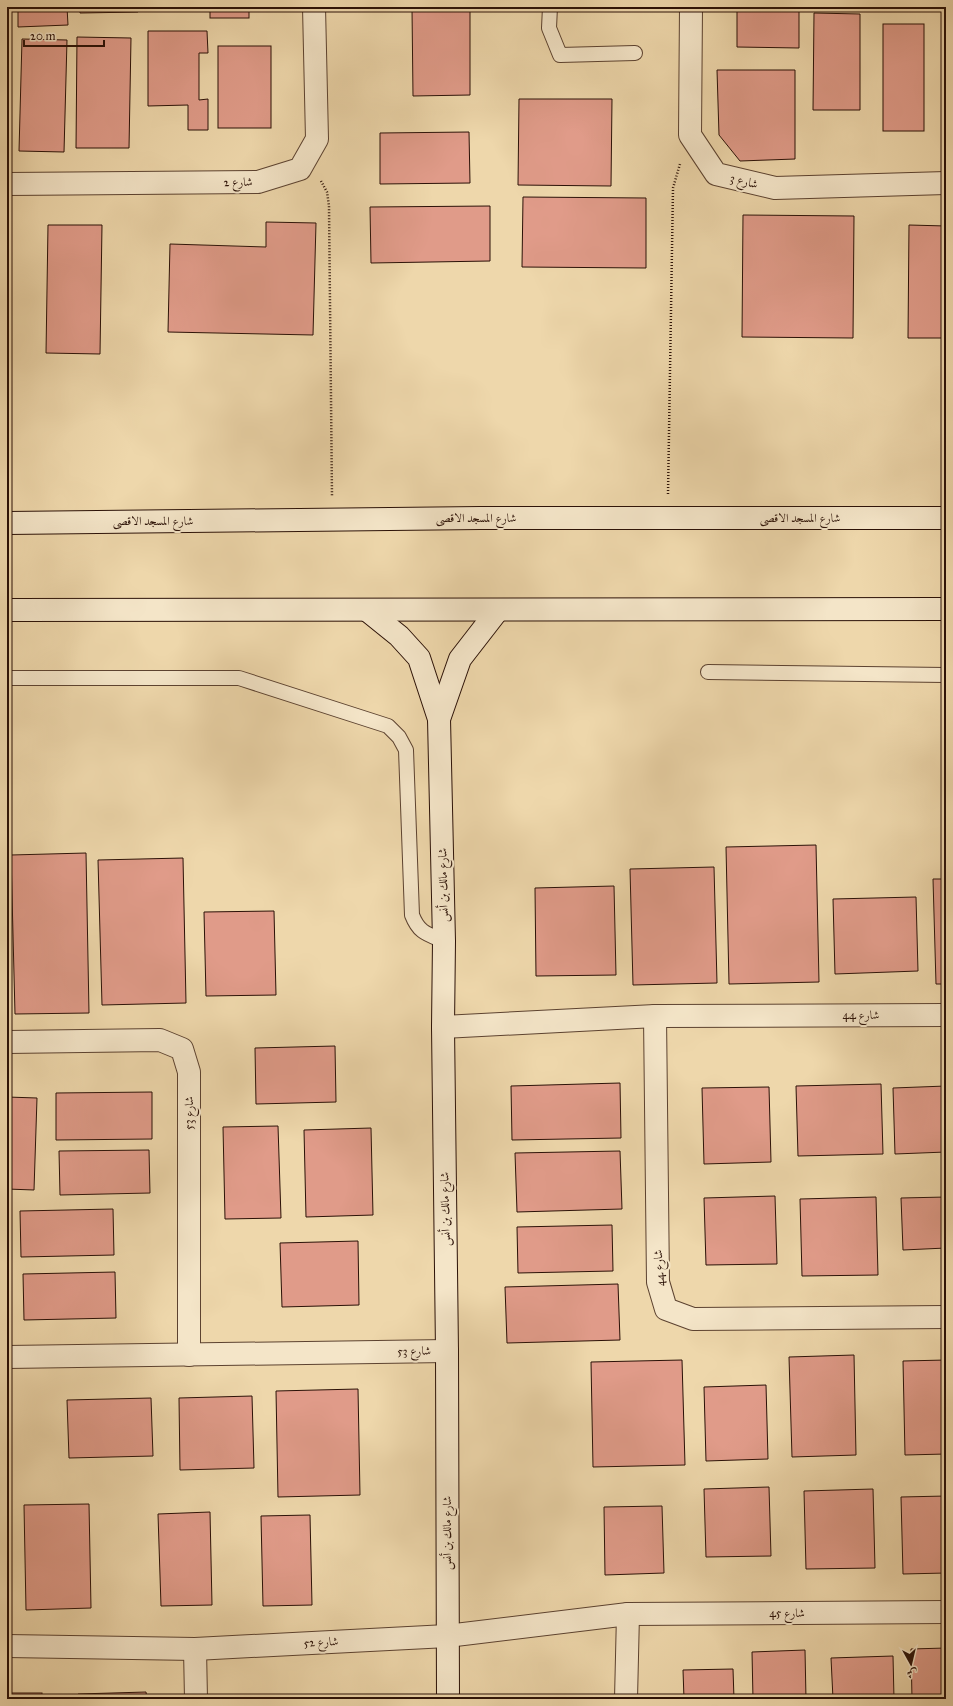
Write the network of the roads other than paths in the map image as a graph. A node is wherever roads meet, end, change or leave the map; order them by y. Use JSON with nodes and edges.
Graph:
{"nodes":[{"id":1,"x":314,"y":7,"type":"edge"},
{"id":2,"x":550,"y":7,"type":"edge"},
{"id":3,"x":691,"y":7,"type":"edge"},
{"id":4,"x":636,"y":53,"type":"dead end"},
{"id":5,"x":946,"y":183,"type":"edge"},
{"id":6,"x":7,"y":184,"type":"edge"},
{"id":7,"x":946,"y":518,"type":"edge"},
{"id":8,"x":7,"y":522,"type":"edge"},
{"id":9,"x":946,"y":609,"type":"edge"},
{"id":10,"x":7,"y":610,"type":"edge"},
{"id":11,"x":498,"y":610,"type":"junction"},
{"id":12,"x":368,"y":611,"type":"junction"},
{"id":13,"x":708,"y":672,"type":"dead end"},
{"id":14,"x":946,"y":675,"type":"edge"},
{"id":15,"x":7,"y":678,"type":"edge"},
{"id":16,"x":439,"y":720,"type":"junction"},
{"id":17,"x":444,"y":941,"type":"junction"},
{"id":18,"x":946,"y":1015,"type":"edge"},
{"id":19,"x":655,"y":1016,"type":"junction"},
{"id":20,"x":443,"y":1027,"type":"junction"},
{"id":21,"x":7,"y":1042,"type":"edge"},
{"id":22,"x":946,"y":1317,"type":"edge"},
{"id":23,"x":447,"y":1351,"type":"junction"},
{"id":24,"x":189,"y":1355,"type":"junction"},
{"id":25,"x":7,"y":1357,"type":"edge"},
{"id":26,"x":946,"y":1612,"type":"edge"},
{"id":27,"x":628,"y":1614,"type":"junction"},
{"id":28,"x":447,"y":1636,"type":"junction"},
{"id":29,"x":7,"y":1646,"type":"edge"},
{"id":30,"x":195,"y":1649,"type":"junction"},
{"id":31,"x":196,"y":1699,"type":"edge"},
{"id":32,"x":448,"y":1699,"type":"edge"},
{"id":33,"x":626,"y":1699,"type":"edge"}],
"edges":[{"from":1,"to":6,"type":"street","name":"شارع 2"},
{"from":2,"to":4,"type":"lane"},
{"from":3,"to":5,"type":"street","name":"شارع 3"},
{"from":7,"to":8,"type":"street","name":"شارع المسجد الاقصى"},
{"from":9,"to":11,"type":"street"},
{"from":10,"to":12,"type":"street"},
{"from":11,"to":12,"type":"street"},
{"from":11,"to":16,"type":"street","name":"شارع مالك بن أنس"},
{"from":12,"to":16,"type":"street","name":"شارع مالك بن أنس"},
{"from":13,"to":14,"type":"lane"},
{"from":15,"to":17,"type":"lane"},
{"from":16,"to":17,"type":"street","name":"شارع مالك بن أنس"},
{"from":17,"to":20,"type":"street","name":"شارع مالك بن أنس"},
{"from":18,"to":19,"type":"street","name":"شارع 44"},
{"from":19,"to":20,"type":"street","name":"شارع 44"},
{"from":19,"to":22,"type":"street","name":"شارع 44"},
{"from":20,"to":23,"type":"street","name":"شارع مالك بن أنس"},
{"from":21,"to":24,"type":"street","name":"شارع 53"},
{"from":23,"to":24,"type":"street","name":"شارع 53"},
{"from":23,"to":28,"type":"street","name":"شارع مالك بن أنس"},
{"from":24,"to":25,"type":"street","name":"شارع 53"},
{"from":26,"to":27,"type":"street","name":"شارع 45"},
{"from":27,"to":28,"type":"street","name":"شارع 45"},
{"from":27,"to":33,"type":"street"},
{"from":28,"to":30,"type":"street","name":"شارع 52"},
{"from":28,"to":32,"type":"street","name":"شارع مالك بن أنس"},
{"from":29,"to":30,"type":"street","name":"شارع 52"},
{"from":30,"to":31,"type":"street"}]}
